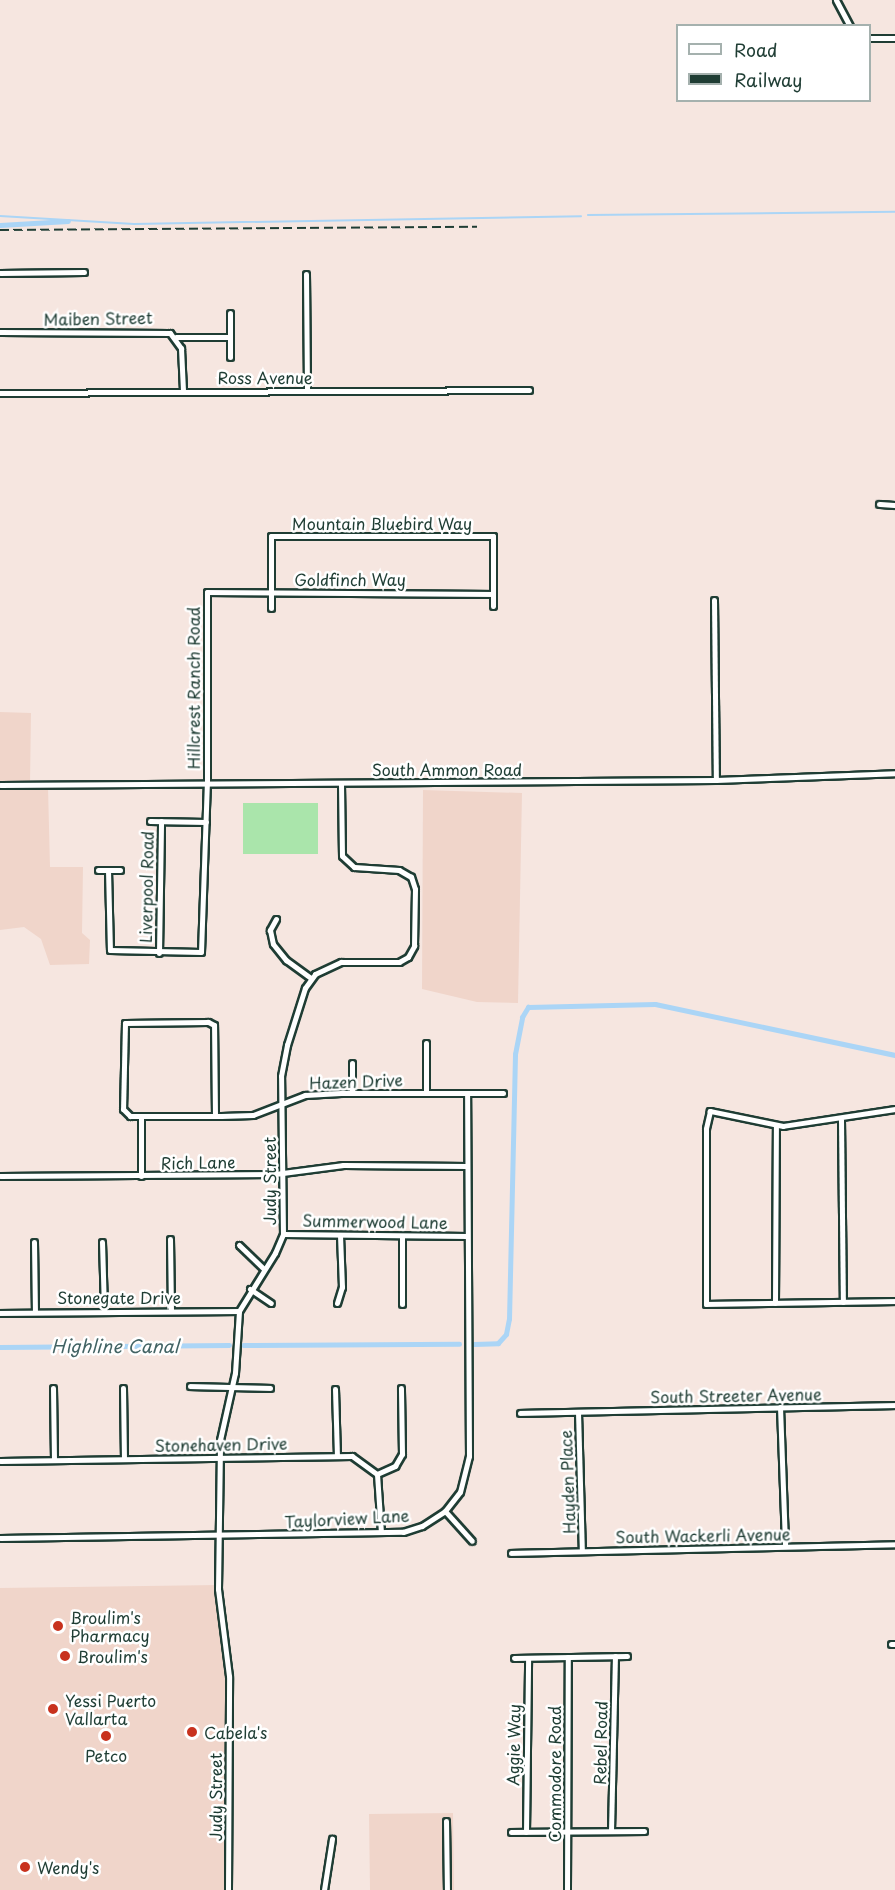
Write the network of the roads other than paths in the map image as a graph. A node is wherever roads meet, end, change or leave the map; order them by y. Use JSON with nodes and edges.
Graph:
{"nodes":[{"id":1,"x":836,"y":0,"type":"edge"},
{"id":2,"x":849,"y":24,"type":"edge"},
{"id":3,"x":871,"y":38,"type":"edge"},
{"id":4,"x":895,"y":38,"type":"edge"},
{"id":5,"x":84,"y":272,"type":"dead end"},
{"id":6,"x":0,"y":273,"type":"edge"},
{"id":7,"x":306,"y":274,"type":"dead end"},
{"id":8,"x":230,"y":313,"type":"dead end"},
{"id":9,"x":0,"y":332,"type":"edge"},
{"id":10,"x":230,"y":337,"type":"junction"},
{"id":11,"x":176,"y":338,"type":"junction"},
{"id":12,"x":230,"y":357,"type":"dead end"},
{"id":13,"x":529,"y":390,"type":"dead end"},
{"id":14,"x":183,"y":391,"type":"junction"},
{"id":15,"x":307,"y":391,"type":"junction"},
{"id":16,"x":0,"y":393,"type":"edge"},
{"id":17,"x":879,"y":504,"type":"dead end"},
{"id":18,"x":895,"y":506,"type":"edge"},
{"id":19,"x":207,"y":592,"type":"joint"},
{"id":20,"x":271,"y":592,"type":"junction"},
{"id":21,"x":493,"y":594,"type":"junction"},
{"id":22,"x":714,"y":600,"type":"dead end"},
{"id":23,"x":493,"y":606,"type":"dead end"},
{"id":24,"x":271,"y":608,"type":"dead end"},
{"id":25,"x":895,"y":773,"type":"edge"},
{"id":26,"x":716,"y":780,"type":"junction"},
{"id":27,"x":207,"y":783,"type":"junction"},
{"id":28,"x":341,"y":783,"type":"junction"},
{"id":29,"x":0,"y":785,"type":"edge"},
{"id":30,"x":150,"y":821,"type":"dead end"},
{"id":31,"x":161,"y":821,"type":"junction"},
{"id":32,"x":206,"y":822,"type":"junction"},
{"id":33,"x":98,"y":870,"type":"dead end"},
{"id":34,"x":108,"y":870,"type":"junction"},
{"id":35,"x":120,"y":870,"type":"dead end"},
{"id":36,"x":276,"y":919,"type":"dead end"},
{"id":37,"x":159,"y":953,"type":"junction"},
{"id":38,"x":311,"y":978,"type":"junction"},
{"id":39,"x":426,"y":1043,"type":"dead end"},
{"id":40,"x":352,"y":1063,"type":"dead end"},
{"id":41,"x":352,"y":1093,"type":"junction"},
{"id":42,"x":426,"y":1093,"type":"junction"},
{"id":43,"x":467,"y":1093,"type":"junction"},
{"id":44,"x":503,"y":1093,"type":"dead end"},
{"id":45,"x":282,"y":1103,"type":"junction"},
{"id":46,"x":895,"y":1109,"type":"edge"},
{"id":47,"x":141,"y":1116,"type":"junction"},
{"id":48,"x":215,"y":1116,"type":"junction"},
{"id":49,"x":841,"y":1120,"type":"junction"},
{"id":50,"x":776,"y":1126,"type":"junction"},
{"id":51,"x":467,"y":1166,"type":"junction"},
{"id":52,"x":283,"y":1174,"type":"junction"},
{"id":53,"x":0,"y":1176,"type":"edge"},
{"id":54,"x":141,"y":1176,"type":"junction"},
{"id":55,"x":283,"y":1234,"type":"junction"},
{"id":56,"x":340,"y":1235,"type":"junction"},
{"id":57,"x":402,"y":1236,"type":"junction"},
{"id":58,"x":467,"y":1236,"type":"junction"},
{"id":59,"x":170,"y":1239,"type":"dead end"},
{"id":60,"x":34,"y":1242,"type":"dead end"},
{"id":61,"x":102,"y":1242,"type":"dead end"},
{"id":62,"x":239,"y":1245,"type":"dead end"},
{"id":63,"x":264,"y":1269,"type":"junction"},
{"id":64,"x":250,"y":1289,"type":"junction"},
{"id":65,"x":895,"y":1301,"type":"edge"},
{"id":66,"x":843,"y":1302,"type":"junction"},
{"id":67,"x":271,"y":1303,"type":"dead end"},
{"id":68,"x":337,"y":1303,"type":"dead end"},
{"id":69,"x":775,"y":1303,"type":"junction"},
{"id":70,"x":402,"y":1304,"type":"dead end"},
{"id":71,"x":104,"y":1310,"type":"junction"},
{"id":72,"x":171,"y":1310,"type":"junction"},
{"id":73,"x":238,"y":1311,"type":"junction"},
{"id":74,"x":0,"y":1312,"type":"edge"},
{"id":75,"x":35,"y":1312,"type":"junction"},
{"id":76,"x":190,"y":1386,"type":"dead end"},
{"id":77,"x":232,"y":1387,"type":"junction"},
{"id":78,"x":53,"y":1388,"type":"dead end"},
{"id":79,"x":123,"y":1388,"type":"dead end"},
{"id":80,"x":270,"y":1388,"type":"dead end"},
{"id":81,"x":401,"y":1388,"type":"dead end"},
{"id":82,"x":335,"y":1389,"type":"dead end"},
{"id":83,"x":895,"y":1405,"type":"edge"},
{"id":84,"x":780,"y":1407,"type":"junction"},
{"id":85,"x":578,"y":1412,"type":"junction"},
{"id":86,"x":520,"y":1413,"type":"dead end"},
{"id":87,"x":337,"y":1456,"type":"junction"},
{"id":88,"x":220,"y":1457,"type":"junction"},
{"id":89,"x":124,"y":1459,"type":"junction"},
{"id":90,"x":54,"y":1460,"type":"junction"},
{"id":91,"x":0,"y":1461,"type":"edge"},
{"id":92,"x":377,"y":1474,"type":"junction"},
{"id":93,"x":445,"y":1511,"type":"junction"},
{"id":94,"x":381,"y":1532,"type":"junction"},
{"id":95,"x":218,"y":1536,"type":"junction"},
{"id":96,"x":0,"y":1539,"type":"edge"},
{"id":97,"x":472,"y":1541,"type":"dead end"},
{"id":98,"x":895,"y":1544,"type":"edge"},
{"id":99,"x":785,"y":1546,"type":"junction"},
{"id":100,"x":582,"y":1551,"type":"junction"},
{"id":101,"x":511,"y":1553,"type":"dead end"},
{"id":102,"x":615,"y":1656,"type":"junction"},
{"id":103,"x":627,"y":1656,"type":"dead end"},
{"id":104,"x":568,"y":1657,"type":"junction"},
{"id":105,"x":514,"y":1658,"type":"dead end"},
{"id":106,"x":528,"y":1658,"type":"junction"},
{"id":107,"x":446,"y":1821,"type":"dead end"},
{"id":108,"x":612,"y":1831,"type":"junction"},
{"id":109,"x":644,"y":1831,"type":"dead end"},
{"id":110,"x":512,"y":1832,"type":"dead end"},
{"id":111,"x":526,"y":1832,"type":"junction"},
{"id":112,"x":567,"y":1832,"type":"junction"},
{"id":113,"x":332,"y":1839,"type":"dead end"},
{"id":114,"x":228,"y":1890,"type":"edge"},
{"id":115,"x":324,"y":1890,"type":"edge"},
{"id":116,"x":447,"y":1890,"type":"edge"},
{"id":117,"x":567,"y":1890,"type":"edge"}],
"edges":[{"from":1,"to":2,"type":"street"},
{"from":3,"to":4,"type":"street"},
{"from":5,"to":6,"type":"street"},
{"from":7,"to":15,"type":"street"},
{"from":8,"to":10,"type":"street"},
{"from":9,"to":11,"type":"street","name":"Maiben Street"},
{"from":10,"to":11,"type":"street","name":"Maiben Street"},
{"from":10,"to":12,"type":"street"},
{"from":11,"to":14,"type":"street"},
{"from":13,"to":15,"type":"street","name":"Ross Avenue"},
{"from":14,"to":15,"type":"street","name":"Ross Avenue"},
{"from":14,"to":16,"type":"street","name":"Ross Avenue"},
{"from":17,"to":18,"type":"street"},
{"from":19,"to":20,"type":"street","name":"Goldfinch Way"},
{"from":19,"to":27,"type":"street","name":"Hillcrest Ranch Road"},
{"from":20,"to":21,"type":"street","name":"Goldfinch Way"},
{"from":20,"to":21,"type":"street","name":"Mountain Bluebird Way"},
{"from":20,"to":24,"type":"street"},
{"from":21,"to":23,"type":"street"},
{"from":22,"to":26,"type":"street"},
{"from":25,"to":26,"type":"street","name":"South Ammon Road"},
{"from":26,"to":28,"type":"street","name":"South Ammon Road"},
{"from":27,"to":28,"type":"street","name":"South Ammon Road"},
{"from":27,"to":29,"type":"street","name":"South Ammon Road"},
{"from":27,"to":32,"type":"street","name":"Hillcrest Ranch Road"},
{"from":28,"to":38,"type":"street"},
{"from":30,"to":31,"type":"street"},
{"from":31,"to":32,"type":"street"},
{"from":31,"to":37,"type":"street","name":"Liverpool Road"},
{"from":32,"to":37,"type":"street","name":"Hillcrest Ranch Road"},
{"from":33,"to":34,"type":"street"},
{"from":34,"to":35,"type":"street"},
{"from":34,"to":37,"type":"street"},
{"from":36,"to":38,"type":"street"},
{"from":38,"to":45,"type":"street","name":"Judy Street"},
{"from":39,"to":42,"type":"street"},
{"from":40,"to":41,"type":"street"},
{"from":41,"to":42,"type":"street","name":"Hazen Drive"},
{"from":41,"to":45,"type":"street","name":"Hazen Drive"},
{"from":42,"to":43,"type":"street","name":"Hazen Drive"},
{"from":43,"to":44,"type":"street","name":"Hazen Drive"},
{"from":43,"to":51,"type":"street","name":"Taylorview Lane"},
{"from":45,"to":48,"type":"street","name":"Hazen Drive"},
{"from":45,"to":52,"type":"street","name":"Judy Street"},
{"from":46,"to":49,"type":"street"},
{"from":47,"to":48,"type":"street","name":"Hazen Drive"},
{"from":47,"to":48,"type":"street"},
{"from":47,"to":54,"type":"street"},
{"from":49,"to":50,"type":"street"},
{"from":49,"to":66,"type":"street"},
{"from":50,"to":69,"type":"street"},
{"from":50,"to":69,"type":"street"},
{"from":51,"to":52,"type":"street","name":"Rich Lane"},
{"from":51,"to":58,"type":"street","name":"Taylorview Lane"},
{"from":52,"to":54,"type":"street","name":"Rich Lane"},
{"from":52,"to":55,"type":"street","name":"Judy Street"},
{"from":53,"to":54,"type":"street","name":"Rich Lane"},
{"from":55,"to":56,"type":"street","name":"Summerwood Lane"},
{"from":55,"to":63,"type":"street","name":"Judy Street"},
{"from":56,"to":57,"type":"street","name":"Summerwood Lane"},
{"from":56,"to":68,"type":"street"},
{"from":57,"to":58,"type":"street","name":"Summerwood Lane"},
{"from":57,"to":70,"type":"street"},
{"from":58,"to":93,"type":"street","name":"Taylorview Lane"},
{"from":59,"to":72,"type":"street"},
{"from":60,"to":75,"type":"street"},
{"from":61,"to":71,"type":"street"},
{"from":62,"to":63,"type":"street"},
{"from":63,"to":64,"type":"street","name":"Judy Street"},
{"from":64,"to":67,"type":"street"},
{"from":64,"to":73,"type":"street","name":"Judy Street"},
{"from":65,"to":66,"type":"street"},
{"from":66,"to":69,"type":"street"},
{"from":71,"to":72,"type":"street","name":"Stonegate Drive"},
{"from":71,"to":75,"type":"street","name":"Stonegate Drive"},
{"from":72,"to":73,"type":"street","name":"Stonegate Drive"},
{"from":73,"to":77,"type":"street","name":"Judy Street"},
{"from":74,"to":75,"type":"street","name":"Stonegate Drive"},
{"from":76,"to":77,"type":"street"},
{"from":77,"to":80,"type":"street"},
{"from":77,"to":88,"type":"street","name":"Judy Street"},
{"from":78,"to":90,"type":"street"},
{"from":79,"to":89,"type":"street"},
{"from":81,"to":92,"type":"street"},
{"from":82,"to":87,"type":"street"},
{"from":83,"to":84,"type":"street","name":"South Streeter Avenue"},
{"from":84,"to":85,"type":"street","name":"South Streeter Avenue"},
{"from":84,"to":99,"type":"street"},
{"from":85,"to":86,"type":"street","name":"South Streeter Avenue"},
{"from":85,"to":100,"type":"street","name":"Hayden Place"},
{"from":87,"to":88,"type":"street","name":"Stonehaven Drive"},
{"from":87,"to":92,"type":"street","name":"Stonehaven Drive"},
{"from":88,"to":89,"type":"street","name":"Stonehaven Drive"},
{"from":88,"to":95,"type":"street","name":"Judy Street"},
{"from":89,"to":90,"type":"street","name":"Stonehaven Drive"},
{"from":90,"to":91,"type":"street","name":"Stonehaven Drive"},
{"from":92,"to":94,"type":"street"},
{"from":93,"to":94,"type":"street","name":"Taylorview Lane"},
{"from":93,"to":97,"type":"street"},
{"from":94,"to":95,"type":"street","name":"Taylorview Lane"},
{"from":95,"to":96,"type":"street","name":"Taylorview Lane"},
{"from":95,"to":114,"type":"street","name":"Judy Street"},
{"from":98,"to":99,"type":"street","name":"South Wackerli Avenue"},
{"from":99,"to":100,"type":"street","name":"South Wackerli Avenue"},
{"from":100,"to":101,"type":"street","name":"South Wackerli Avenue"},
{"from":102,"to":103,"type":"street"},
{"from":102,"to":104,"type":"street"},
{"from":102,"to":108,"type":"street","name":"Rebel Road"},
{"from":104,"to":106,"type":"street"},
{"from":104,"to":112,"type":"street","name":"Commodore Road"},
{"from":105,"to":106,"type":"street"},
{"from":106,"to":111,"type":"street","name":"Aggie Way"},
{"from":107,"to":116,"type":"street"},
{"from":108,"to":109,"type":"street"},
{"from":108,"to":112,"type":"street"},
{"from":110,"to":111,"type":"street"},
{"from":111,"to":112,"type":"street"},
{"from":112,"to":117,"type":"street","name":"Commodore Road"},
{"from":113,"to":115,"type":"street"}]}
